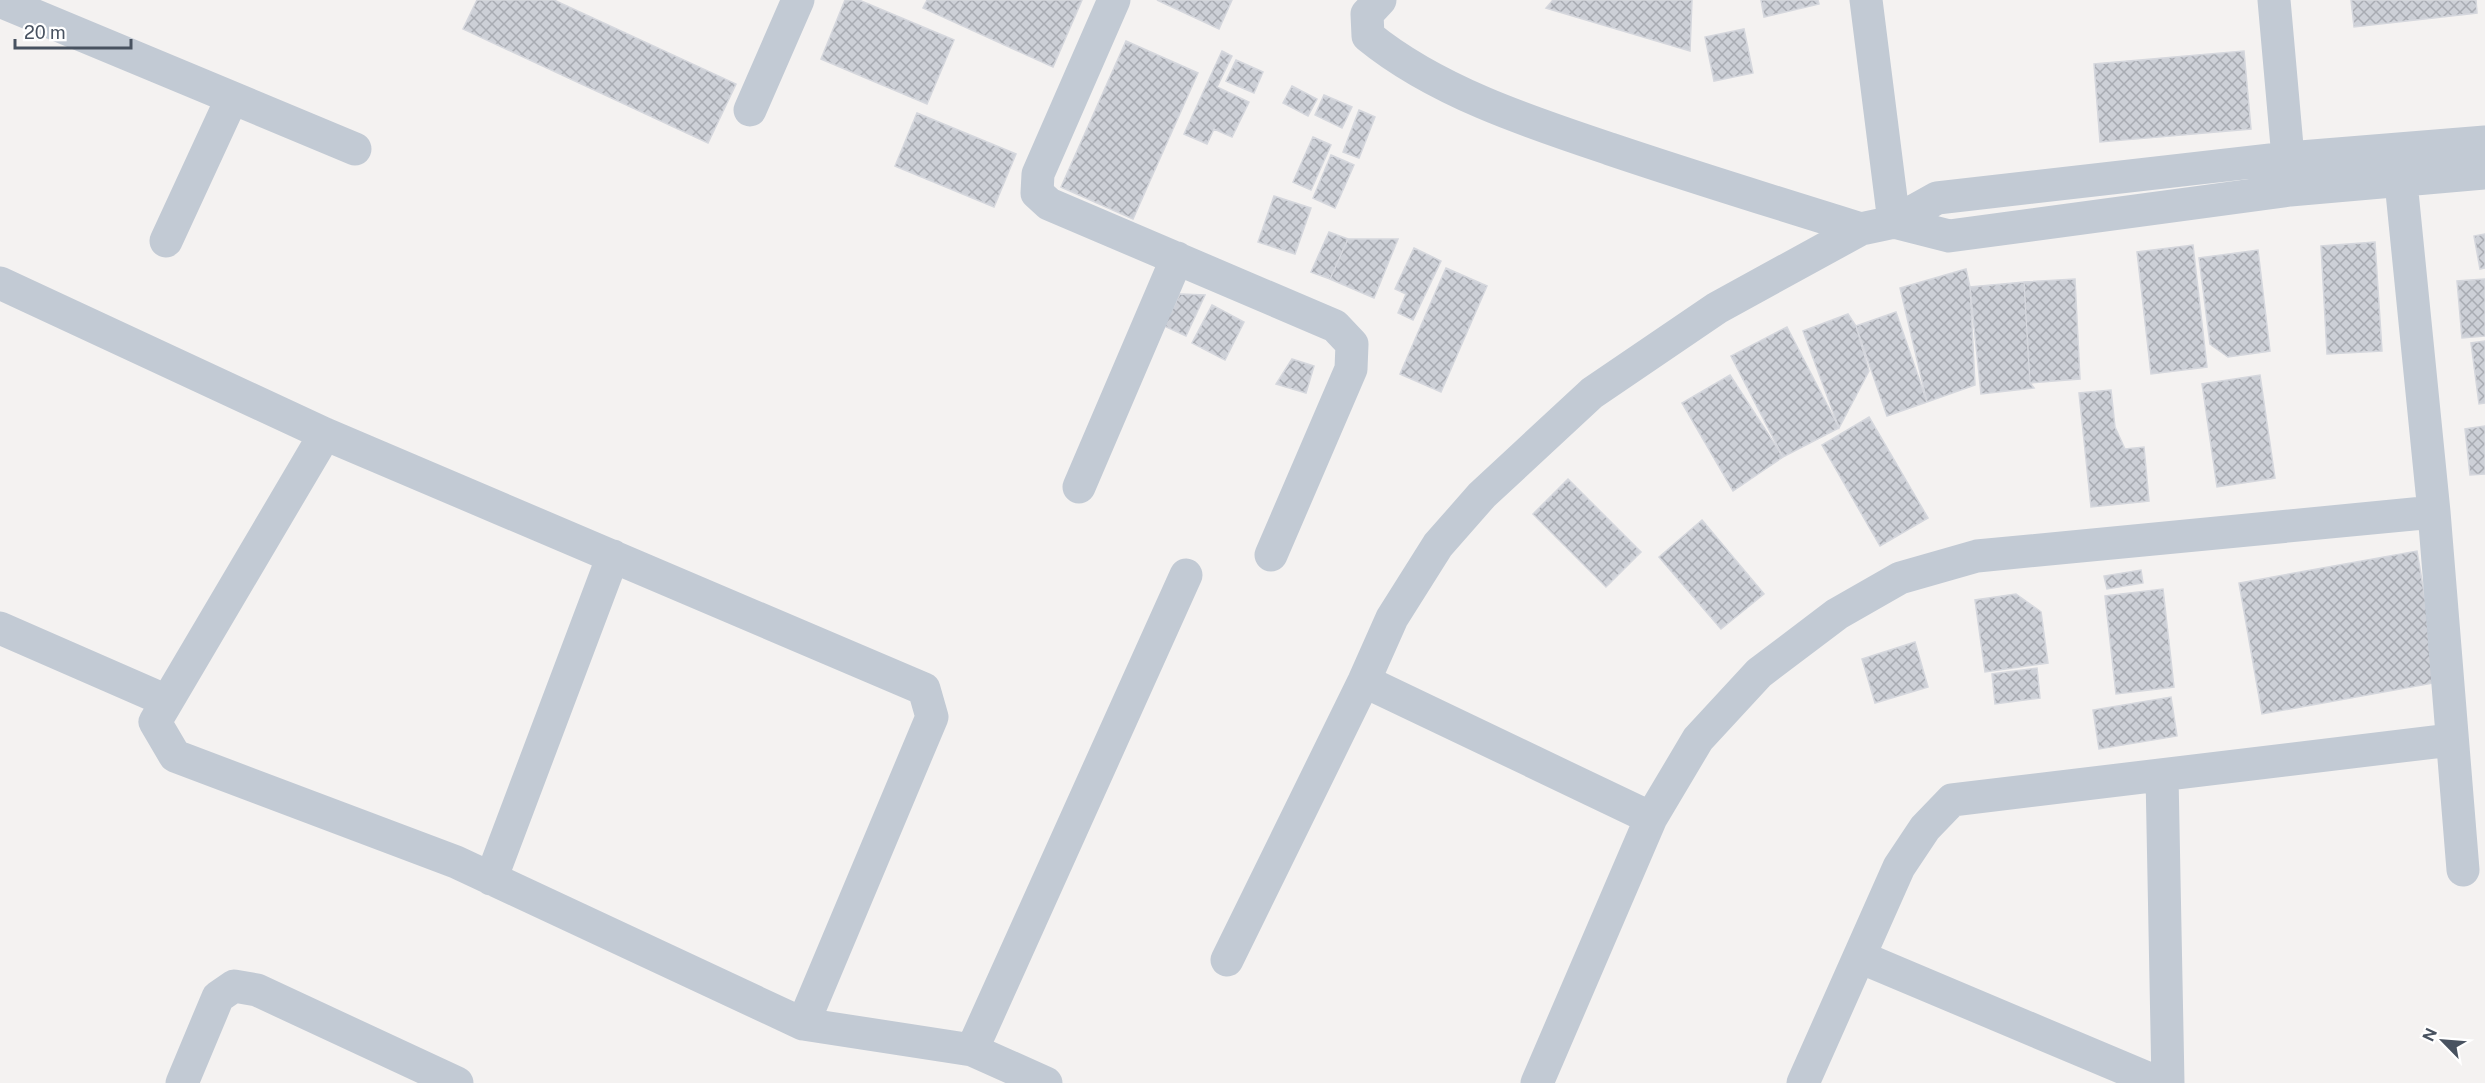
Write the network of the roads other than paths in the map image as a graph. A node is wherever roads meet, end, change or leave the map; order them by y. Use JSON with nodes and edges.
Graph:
{"nodes":[{"id":1,"x":798,"y":0,"type":"edge"},
{"id":2,"x":1114,"y":0,"type":"edge"},
{"id":3,"x":1380,"y":0,"type":"edge"},
{"id":4,"x":1866,"y":0,"type":"edge"},
{"id":5,"x":2274,"y":0,"type":"edge"},
{"id":6,"x":0,"y":1,"type":"edge"},
{"id":7,"x":232,"y":98,"type":"junction"},
{"id":8,"x":750,"y":110,"type":"dead end"},
{"id":9,"x":2485,"y":142,"type":"edge"},
{"id":10,"x":355,"y":148,"type":"dead end"},
{"id":11,"x":2288,"y":158,"type":"junction"},
{"id":12,"x":2485,"y":173,"type":"edge"},
{"id":13,"x":2401,"y":182,"type":"junction"},
{"id":14,"x":2290,"y":190,"type":"junction"},
{"id":15,"x":1894,"y":222,"type":"junction"},
{"id":16,"x":1861,"y":229,"type":"junction"},
{"id":17,"x":166,"y":241,"type":"dead end"},
{"id":18,"x":1177,"y":258,"type":"junction"},
{"id":19,"x":0,"y":283,"type":"edge"},
{"id":20,"x":325,"y":434,"type":"junction"},
{"id":21,"x":1079,"y":487,"type":"dead end"},
{"id":22,"x":2434,"y":512,"type":"junction"},
{"id":23,"x":1271,"y":555,"type":"dead end"},
{"id":24,"x":613,"y":556,"type":"junction"},
{"id":25,"x":1186,"y":575,"type":"dead end"},
{"id":26,"x":0,"y":628,"type":"edge"},
{"id":27,"x":1364,"y":681,"type":"junction"},
{"id":28,"x":167,"y":700,"type":"junction"},
{"id":29,"x":2451,"y":741,"type":"junction"},
{"id":30,"x":2162,"y":775,"type":"junction"},
{"id":31,"x":1651,"y":818,"type":"junction"},
{"id":32,"x":2463,"y":870,"type":"dead end"},
{"id":33,"x":491,"y":879,"type":"junction"},
{"id":34,"x":1860,"y":957,"type":"junction"},
{"id":35,"x":1227,"y":960,"type":"dead end"},
{"id":36,"x":803,"y":1024,"type":"junction"},
{"id":37,"x":972,"y":1050,"type":"junction"},
{"id":38,"x":182,"y":1083,"type":"edge"},
{"id":39,"x":457,"y":1083,"type":"edge"},
{"id":40,"x":1046,"y":1083,"type":"edge"},
{"id":41,"x":1537,"y":1083,"type":"edge"},
{"id":42,"x":1803,"y":1083,"type":"edge"},
{"id":43,"x":2159,"y":1083,"type":"edge"},
{"id":44,"x":2168,"y":1083,"type":"edge"}],
"edges":[{"from":1,"to":8,"type":"street"},
{"from":2,"to":18,"type":"street"},
{"from":3,"to":16,"type":"street"},
{"from":4,"to":15,"type":"street"},
{"from":5,"to":11,"type":"street"},
{"from":6,"to":7,"type":"street"},
{"from":7,"to":10,"type":"street"},
{"from":7,"to":17,"type":"street"},
{"from":9,"to":11,"type":"street"},
{"from":11,"to":14,"type":"street"},
{"from":11,"to":15,"type":"street"},
{"from":12,"to":13,"type":"street"},
{"from":13,"to":14,"type":"street"},
{"from":13,"to":22,"type":"street"},
{"from":14,"to":15,"type":"street"},
{"from":15,"to":16,"type":"street"},
{"from":16,"to":27,"type":"street"},
{"from":18,"to":21,"type":"street"},
{"from":18,"to":23,"type":"street"},
{"from":19,"to":20,"type":"street"},
{"from":20,"to":24,"type":"street"},
{"from":20,"to":28,"type":"street"},
{"from":22,"to":29,"type":"street"},
{"from":22,"to":31,"type":"street"},
{"from":24,"to":33,"type":"street"},
{"from":24,"to":36,"type":"street"},
{"from":25,"to":37,"type":"street"},
{"from":26,"to":28,"type":"street"},
{"from":27,"to":31,"type":"street"},
{"from":27,"to":35,"type":"street"},
{"from":28,"to":33,"type":"street"},
{"from":29,"to":30,"type":"street"},
{"from":29,"to":32,"type":"street"},
{"from":30,"to":34,"type":"street"},
{"from":30,"to":44,"type":"street"},
{"from":31,"to":41,"type":"street"},
{"from":33,"to":36,"type":"street"},
{"from":34,"to":42,"type":"street"},
{"from":34,"to":43,"type":"street"},
{"from":36,"to":37,"type":"street"},
{"from":37,"to":40,"type":"street"},
{"from":38,"to":39,"type":"street"}]}
